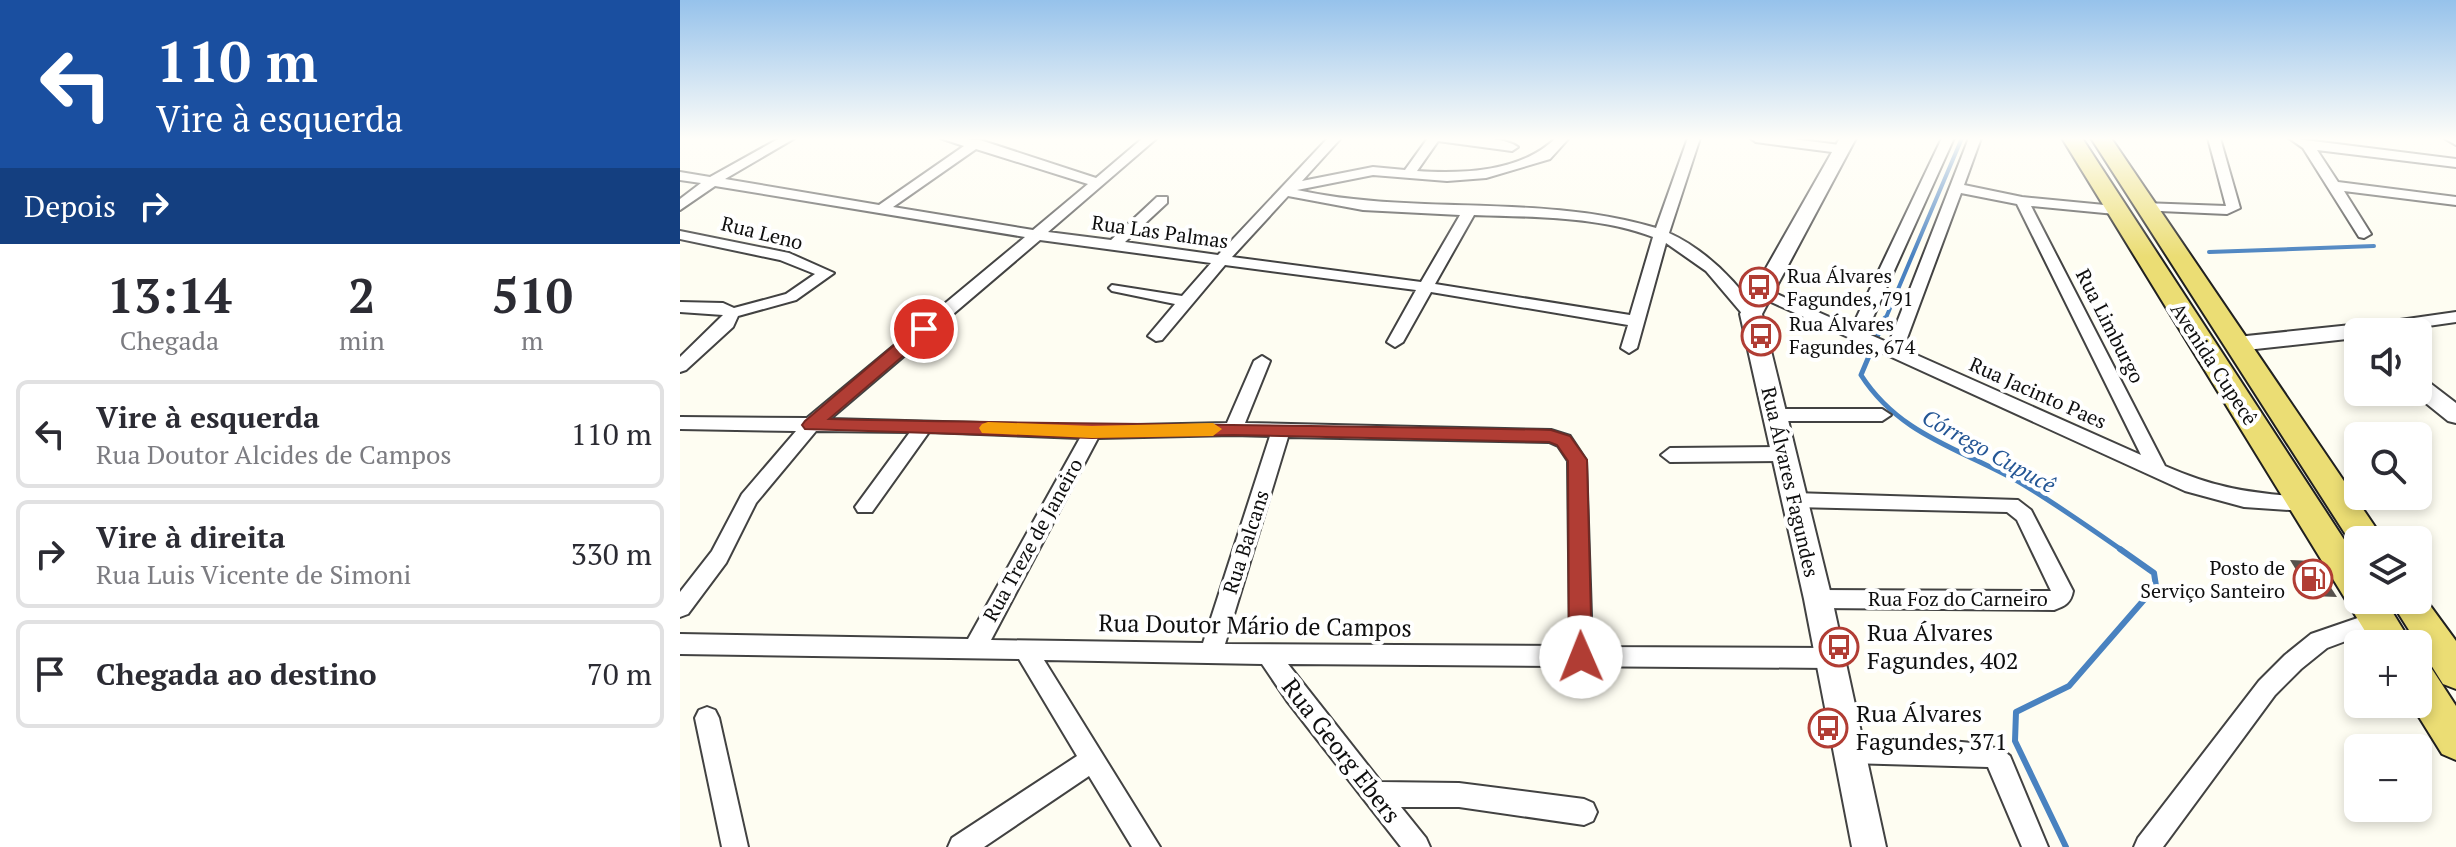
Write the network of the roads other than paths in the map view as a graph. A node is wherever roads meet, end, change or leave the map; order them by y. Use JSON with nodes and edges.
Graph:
{"nodes":[{"id":1,"x":690,"y":178,"type":"edge"},
{"id":2,"x":719,"y":178,"type":"edge"},
{"id":3,"x":923,"y":178,"type":"edge"},
{"id":4,"x":1081,"y":178,"type":"edge"},
{"id":5,"x":1104,"y":178,"type":"edge"},
{"id":6,"x":1301,"y":178,"type":"edge"},
{"id":7,"x":1338,"y":178,"type":"edge"},
{"id":8,"x":1681,"y":178,"type":"edge"},
{"id":9,"x":1825,"y":178,"type":"edge"},
{"id":10,"x":1930,"y":178,"type":"edge"},
{"id":11,"x":1960,"y":178,"type":"edge"},
{"id":12,"x":2096,"y":178,"type":"edge"},
{"id":13,"x":2125,"y":178,"type":"edge"},
{"id":14,"x":2225,"y":178,"type":"edge"},
{"id":15,"x":2328,"y":178,"type":"edge"},
{"id":16,"x":713,"y":181,"type":"junction"},
{"id":17,"x":1098,"y":183,"type":"junction"},
{"id":18,"x":2335,"y":186,"type":"junction"},
{"id":19,"x":1956,"y":188,"type":"junction"},
{"id":20,"x":1290,"y":190,"type":"junction"},
{"id":21,"x":1162,"y":200,"type":"dead end"},
{"id":22,"x":2022,"y":201,"type":"junction"},
{"id":23,"x":2456,"y":201,"type":"edge"},
{"id":24,"x":680,"y":206,"type":"edge"},
{"id":25,"x":2143,"y":207,"type":"junction"},
{"id":26,"x":880,"y":210,"type":"junction"},
{"id":27,"x":2115,"y":210,"type":"junction"},
{"id":28,"x":1469,"y":211,"type":"junction"},
{"id":29,"x":2364,"y":234,"type":"dead end"},
{"id":30,"x":680,"y":235,"type":"edge"},
{"id":31,"x":1038,"y":235,"type":"junction"},
{"id":32,"x":1661,"y":235,"type":"junction"},
{"id":33,"x":1114,"y":245,"type":"junction"},
{"id":34,"x":1221,"y":260,"type":"junction"},
{"id":35,"x":1426,"y":287,"type":"junction"},
{"id":36,"x":1117,"y":288,"type":"dead end"},
{"id":37,"x":1186,"y":301,"type":"junction"},
{"id":38,"x":1757,"y":304,"type":"junction"},
{"id":39,"x":680,"y":307,"type":"edge"},
{"id":40,"x":732,"y":313,"type":"junction"},
{"id":41,"x":2456,"y":317,"type":"edge"},
{"id":42,"x":1636,"y":321,"type":"junction"},
{"id":43,"x":2432,"y":321,"type":"edge"},
{"id":44,"x":1156,"y":336,"type":"dead end"},
{"id":45,"x":2344,"y":336,"type":"edge"},
{"id":46,"x":1859,"y":337,"type":"junction"},
{"id":47,"x":1395,"y":342,"type":"dead end"},
{"id":48,"x":2237,"y":344,"type":"junction"},
{"id":49,"x":1629,"y":348,"type":"dead end"},
{"id":50,"x":1891,"y":351,"type":"junction"},
{"id":51,"x":1262,"y":361,"type":"dead end"},
{"id":52,"x":680,"y":366,"type":"edge"},
{"id":53,"x":2432,"y":396,"type":"edge"},
{"id":54,"x":1775,"y":415,"type":"junction"},
{"id":55,"x":1882,"y":415,"type":"dead end"},
{"id":56,"x":2456,"y":415,"type":"edge"},
{"id":57,"x":680,"y":423,"type":"edge"},
{"id":58,"x":811,"y":425,"type":"junction"},
{"id":59,"x":924,"y":426,"type":"junction"},
{"id":60,"x":1233,"y":429,"type":"junction"},
{"id":61,"x":1281,"y":431,"type":"junction"},
{"id":62,"x":1092,"y":432,"type":"junction"},
{"id":63,"x":1783,"y":454,"type":"junction"},
{"id":64,"x":1670,"y":455,"type":"dead end"},
{"id":65,"x":2158,"y":471,"type":"junction"},
{"id":66,"x":1794,"y":500,"type":"junction"},
{"id":67,"x":2303,"y":504,"type":"junction"},
{"id":68,"x":865,"y":507,"type":"dead end"},
{"id":69,"x":2358,"y":526,"type":"edge"},
{"id":70,"x":2344,"y":568,"type":"edge"},
{"id":71,"x":1818,"y":599,"type":"junction"},
{"id":72,"x":680,"y":608,"type":"edge"},
{"id":73,"x":2386,"y":616,"type":"edge"},
{"id":74,"x":687,"y":647,"type":"edge"},
{"id":75,"x":975,"y":648,"type":"junction"},
{"id":76,"x":1025,"y":649,"type":"junction"},
{"id":77,"x":1211,"y":652,"type":"junction"},
{"id":78,"x":1268,"y":654,"type":"junction"},
{"id":79,"x":1581,"y":657,"type":"junction"},
{"id":80,"x":1829,"y":658,"type":"junction"},
{"id":81,"x":2437,"y":680,"type":"edge"},
{"id":82,"x":707,"y":718,"type":"dead end"},
{"id":83,"x":2456,"y":741,"type":"edge"},
{"id":84,"x":1849,"y":752,"type":"junction"},
{"id":85,"x":1093,"y":759,"type":"junction"},
{"id":86,"x":1374,"y":794,"type":"junction"},
{"id":87,"x":1584,"y":812,"type":"dead end"},
{"id":88,"x":735,"y":847,"type":"edge"},
{"id":89,"x":961,"y":847,"type":"edge"},
{"id":90,"x":1147,"y":847,"type":"edge"},
{"id":91,"x":1417,"y":847,"type":"edge"},
{"id":92,"x":1869,"y":847,"type":"edge"},
{"id":93,"x":2035,"y":847,"type":"edge"},
{"id":94,"x":2147,"y":847,"type":"edge"}],
"edges":[{"from":1,"to":16,"type":"street","name":"Rua Las Palmas"},
{"from":2,"to":16,"type":"street"},
{"from":3,"to":26,"type":"street"},
{"from":4,"to":17,"type":"street"},
{"from":5,"to":17,"type":"street"},
{"from":6,"to":20,"type":"street"},
{"from":7,"to":20,"type":"street"},
{"from":8,"to":32,"type":"street"},
{"from":9,"to":38,"type":"street"},
{"from":10,"to":46,"type":"street"},
{"from":11,"to":19,"type":"street"},
{"from":12,"to":27,"type":"main road","name":"Avenida Cupecê"},
{"from":13,"to":25,"type":"main road","name":"Avenida Cupecê"},
{"from":14,"to":25,"type":"street"},
{"from":15,"to":18,"type":"street"},
{"from":16,"to":24,"type":"street"},
{"from":16,"to":26,"type":"street","name":"Rua Las Palmas"},
{"from":17,"to":31,"type":"street"},
{"from":18,"to":23,"type":"street"},
{"from":18,"to":29,"type":"street"},
{"from":19,"to":22,"type":"street"},
{"from":19,"to":50,"type":"street"},
{"from":20,"to":28,"type":"street"},
{"from":20,"to":34,"type":"street"},
{"from":21,"to":33,"type":"street"},
{"from":22,"to":27,"type":"street"},
{"from":22,"to":65,"type":"street","name":"Rua Limburgo"},
{"from":25,"to":48,"type":"main road","name":"Avenida Cupecê"},
{"from":26,"to":31,"type":"street","name":"Rua Las Palmas"},
{"from":27,"to":67,"type":"main road","name":"Avenida Cupecê"},
{"from":28,"to":32,"type":"street"},
{"from":28,"to":35,"type":"street"},
{"from":30,"to":40,"type":"street","name":"Rua Leno"},
{"from":31,"to":33,"type":"street","name":"Rua Las Palmas"},
{"from":31,"to":58,"type":"street"},
{"from":32,"to":38,"type":"street"},
{"from":32,"to":42,"type":"street"},
{"from":33,"to":34,"type":"street","name":"Rua Las Palmas"},
{"from":34,"to":35,"type":"street","name":"Rua Las Palmas"},
{"from":34,"to":37,"type":"street"},
{"from":35,"to":42,"type":"street","name":"Rua Las Palmas"},
{"from":35,"to":47,"type":"street"},
{"from":36,"to":37,"type":"street"},
{"from":37,"to":44,"type":"street"},
{"from":38,"to":46,"type":"street","name":"Rua Jacinto Paes"},
{"from":38,"to":54,"type":"street","name":"Rua Álvares Fagundes"},
{"from":39,"to":40,"type":"street"},
{"from":40,"to":52,"type":"street"},
{"from":41,"to":43,"type":"street"},
{"from":42,"to":49,"type":"street"},
{"from":45,"to":48,"type":"street"},
{"from":46,"to":50,"type":"street","name":"Rua Jacinto Paes"},
{"from":48,"to":69,"type":"main road","name":"Avenida Cupecê"},
{"from":50,"to":65,"type":"street","name":"Rua Jacinto Paes"},
{"from":51,"to":60,"type":"street"},
{"from":53,"to":56,"type":"street"},
{"from":54,"to":55,"type":"street"},
{"from":54,"to":63,"type":"street","name":"Rua Álvares Fagundes"},
{"from":57,"to":58,"type":"street"},
{"from":58,"to":59,"type":"street"},
{"from":58,"to":72,"type":"street"},
{"from":59,"to":62,"type":"street"},
{"from":59,"to":68,"type":"street"},
{"from":60,"to":61,"type":"street"},
{"from":60,"to":62,"type":"street"},
{"from":61,"to":77,"type":"street","name":"Rua Balcans"},
{"from":61,"to":79,"type":"street"},
{"from":62,"to":75,"type":"street","name":"Rua Treze de Janeiro"},
{"from":63,"to":64,"type":"street"},
{"from":63,"to":66,"type":"street","name":"Rua Álvares Fagundes"},
{"from":65,"to":67,"type":"street","name":"Rua Jacinto Paes"},
{"from":66,"to":71,"type":"street","name":"Rua Álvares Fagundes"},
{"from":66,"to":71,"type":"street","name":"Rua Foz do Carneiro"},
{"from":67,"to":70,"type":"main road","name":"Avenida Cupecê"},
{"from":71,"to":80,"type":"street","name":"Rua Álvares Fagundes"},
{"from":73,"to":81,"type":"main road"},
{"from":73,"to":94,"type":"street"},
{"from":74,"to":75,"type":"street","name":"Rua Doutor Mário de Campos"},
{"from":75,"to":76,"type":"street","name":"Rua Doutor Mário de Campos"},
{"from":76,"to":77,"type":"street","name":"Rua Doutor Mário de Campos"},
{"from":76,"to":85,"type":"street"},
{"from":77,"to":78,"type":"street","name":"Rua Doutor Mário de Campos"},
{"from":78,"to":79,"type":"street","name":"Rua Doutor Mário de Campos"},
{"from":78,"to":86,"type":"street","name":"Rua Georg Ebers"},
{"from":79,"to":80,"type":"street","name":"Rua Doutor Mário de Campos"},
{"from":80,"to":84,"type":"street","name":"Rua Álvares Fagundes"},
{"from":81,"to":83,"type":"main road"},
{"from":82,"to":88,"type":"street"},
{"from":84,"to":92,"type":"street","name":"Rua Álvares Fagundes"},
{"from":84,"to":93,"type":"street"},
{"from":85,"to":89,"type":"street"},
{"from":85,"to":90,"type":"street"},
{"from":86,"to":87,"type":"street"},
{"from":86,"to":91,"type":"street","name":"Rua Georg Ebers"}]}
